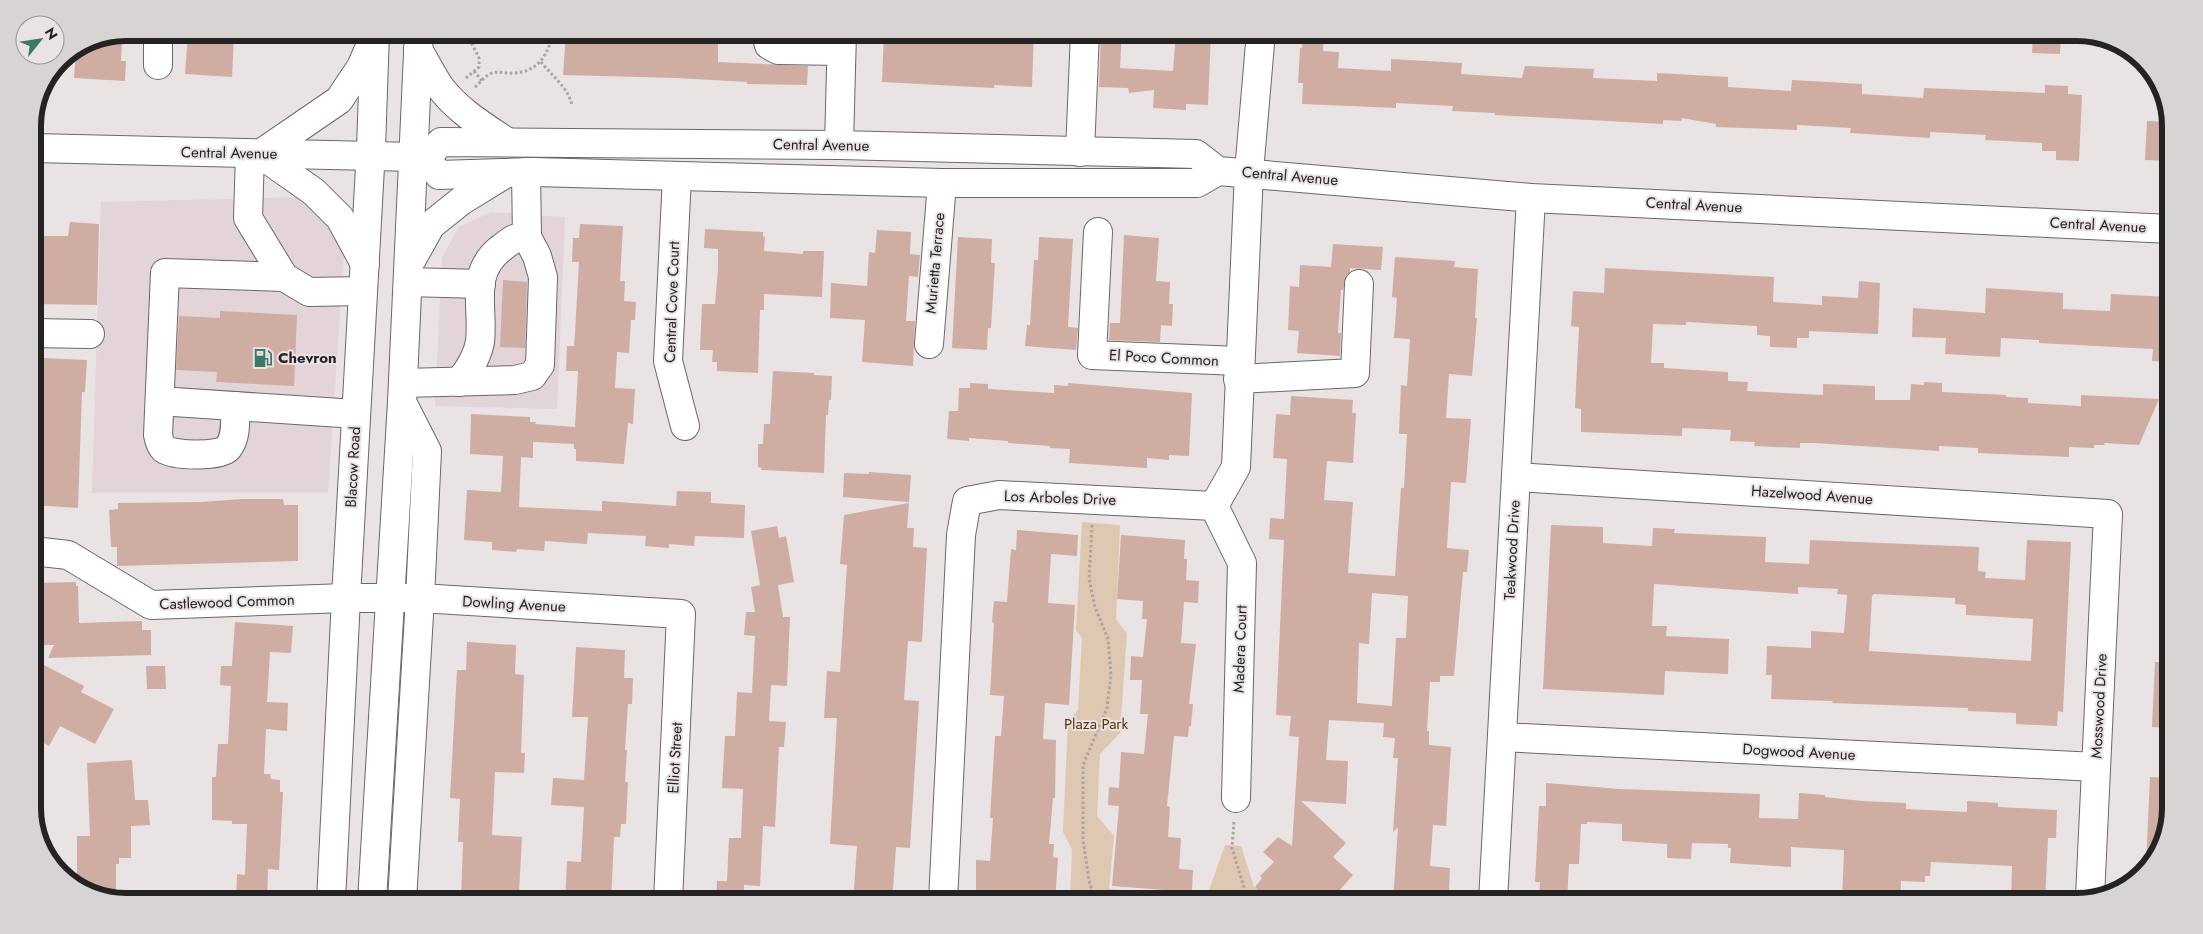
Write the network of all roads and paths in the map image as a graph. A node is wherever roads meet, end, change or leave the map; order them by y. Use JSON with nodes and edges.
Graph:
{"nodes":[{"id":1,"x":158,"y":41,"type":"edge"},
{"id":2,"x":371,"y":41,"type":"edge"},
{"id":3,"x":375,"y":41,"type":"edge"},
{"id":4,"x":419,"y":41,"type":"edge"},
{"id":5,"x":470,"y":41,"type":"edge"},
{"id":6,"x":550,"y":41,"type":"edge"},
{"id":7,"x":768,"y":41,"type":"edge"},
{"id":8,"x":1085,"y":41,"type":"edge"},
{"id":9,"x":1260,"y":41,"type":"edge"},
{"id":10,"x":841,"y":42,"type":"edge"},
{"id":11,"x":541,"y":62,"type":"junction"},
{"id":12,"x":158,"y":65,"type":"dead end"},
{"id":13,"x":474,"y":71,"type":"junction"},
{"id":14,"x":482,"y":81,"type":"junction"},
{"id":15,"x":460,"y":82,"type":"dead end"},
{"id":16,"x":470,"y":92,"type":"dead end"},
{"id":17,"x":572,"y":106,"type":"dead end"},
{"id":18,"x":506,"y":142,"type":"junction"},
{"id":19,"x":839,"y":145,"type":"junction"},
{"id":20,"x":41,"y":148,"type":"edge"},
{"id":21,"x":1080,"y":152,"type":"junction"},
{"id":22,"x":255,"y":154,"type":"junction"},
{"id":23,"x":371,"y":155,"type":"junction"},
{"id":24,"x":420,"y":158,"type":"junction"},
{"id":25,"x":1218,"y":171,"type":"junction"},
{"id":26,"x":517,"y":172,"type":"junction"},
{"id":27,"x":1250,"y":172,"type":"junction"},
{"id":28,"x":677,"y":176,"type":"junction"},
{"id":29,"x":942,"y":183,"type":"junction"},
{"id":30,"x":1531,"y":198,"type":"junction"},
{"id":31,"x":2162,"y":229,"type":"edge"},
{"id":32,"x":1098,"y":232,"type":"dead end"},
{"id":33,"x":527,"y":237,"type":"junction"},
{"id":34,"x":365,"y":264,"type":"junction"},
{"id":35,"x":409,"y":274,"type":"junction"},
{"id":36,"x":284,"y":277,"type":"junction"},
{"id":37,"x":480,"y":284,"type":"junction"},
{"id":38,"x":1359,"y":284,"type":"dead end"},
{"id":39,"x":363,"y":292,"type":"junction"},
{"id":40,"x":41,"y":333,"type":"edge"},
{"id":41,"x":90,"y":334,"type":"dead end"},
{"id":42,"x":929,"y":344,"type":"dead end"},
{"id":43,"x":1239,"y":370,"type":"junction"},
{"id":44,"x":459,"y":382,"type":"junction"},
{"id":45,"x":403,"y":393,"type":"junction"},
{"id":46,"x":174,"y":402,"type":"dead end"},
{"id":47,"x":235,"y":406,"type":"junction"},
{"id":48,"x":356,"y":414,"type":"junction"},
{"id":49,"x":685,"y":426,"type":"dead end"},
{"id":50,"x":1516,"y":477,"type":"junction"},
{"id":51,"x":1093,"y":499,"type":"junction"},
{"id":52,"x":1214,"y":506,"type":"junction"},
{"id":53,"x":2108,"y":514,"type":"joint"},
{"id":54,"x":41,"y":552,"type":"edge"},
{"id":55,"x":346,"y":598,"type":"junction"},
{"id":56,"x":389,"y":598,"type":"junction"},
{"id":57,"x":420,"y":598,"type":"junction"},
{"id":58,"x":681,"y":614,"type":"joint"},
{"id":59,"x":1502,"y":737,"type":"junction"},
{"id":60,"x":2096,"y":767,"type":"junction"},
{"id":61,"x":1236,"y":798,"type":"joint"},
{"id":62,"x":2090,"y":891,"type":"edge"},
{"id":63,"x":332,"y":893,"type":"edge"},
{"id":64,"x":373,"y":893,"type":"edge"},
{"id":65,"x":403,"y":893,"type":"edge"},
{"id":66,"x":668,"y":893,"type":"edge"},
{"id":67,"x":943,"y":893,"type":"edge"},
{"id":68,"x":1093,"y":893,"type":"edge"},
{"id":69,"x":1245,"y":893,"type":"edge"},
{"id":70,"x":1493,"y":893,"type":"edge"}],
"edges":[{"from":1,"to":12,"type":"street"},
{"from":2,"to":22,"type":"street"},
{"from":3,"to":23,"type":"street","name":"Blacow Road"},
{"from":4,"to":18,"type":"street"},
{"from":4,"to":24,"type":"street"},
{"from":5,"to":13,"type":"path"},
{"from":6,"to":11,"type":"path"},
{"from":7,"to":10,"type":"street"},
{"from":8,"to":21,"type":"street"},
{"from":9,"to":27,"type":"street"},
{"from":10,"to":19,"type":"street"},
{"from":11,"to":14,"type":"path"},
{"from":11,"to":17,"type":"path"},
{"from":13,"to":14,"type":"path"},
{"from":13,"to":15,"type":"path"},
{"from":14,"to":16,"type":"path"},
{"from":18,"to":19,"type":"street","name":"Central Avenue"},
{"from":18,"to":24,"type":"street","name":"Central Avenue"},
{"from":19,"to":21,"type":"street","name":"Central Avenue"},
{"from":20,"to":22,"type":"street","name":"Central Avenue"},
{"from":21,"to":25,"type":"street","name":"Central Avenue"},
{"from":22,"to":23,"type":"street","name":"Central Avenue"},
{"from":22,"to":34,"type":"street"},
{"from":22,"to":36,"type":"street"},
{"from":23,"to":24,"type":"street","name":"Central Avenue"},
{"from":23,"to":34,"type":"street","name":"Blacow Road"},
{"from":24,"to":26,"type":"street","name":"Central Avenue"},
{"from":24,"to":35,"type":"street"},
{"from":25,"to":27,"type":"street","name":"Central Avenue"},
{"from":25,"to":29,"type":"street","name":"Central Avenue"},
{"from":26,"to":28,"type":"street","name":"Central Avenue"},
{"from":26,"to":33,"type":"street"},
{"from":26,"to":35,"type":"street"},
{"from":27,"to":30,"type":"street","name":"Central Avenue"},
{"from":27,"to":43,"type":"street"},
{"from":28,"to":29,"type":"street","name":"Central Avenue"},
{"from":28,"to":49,"type":"street","name":"Central Cove Court"},
{"from":29,"to":42,"type":"street","name":"Murietta Terrace"},
{"from":30,"to":31,"type":"street","name":"Central Avenue"},
{"from":30,"to":50,"type":"street","name":"Teakwood Drive"},
{"from":32,"to":43,"type":"street","name":"El Poco Common"},
{"from":33,"to":37,"type":"street"},
{"from":33,"to":44,"type":"street"},
{"from":34,"to":39,"type":"street","name":"Blacow Road"},
{"from":35,"to":37,"type":"street"},
{"from":35,"to":45,"type":"street"},
{"from":36,"to":39,"type":"street"},
{"from":36,"to":47,"type":"street"},
{"from":37,"to":44,"type":"street"},
{"from":38,"to":43,"type":"street"},
{"from":39,"to":48,"type":"street","name":"Blacow Road"},
{"from":40,"to":41,"type":"street"},
{"from":43,"to":52,"type":"street"},
{"from":44,"to":45,"type":"street"},
{"from":45,"to":56,"type":"street"},
{"from":45,"to":57,"type":"street"},
{"from":46,"to":47,"type":"street"},
{"from":47,"to":48,"type":"street"},
{"from":48,"to":55,"type":"street","name":"Blacow Road"},
{"from":50,"to":53,"type":"street","name":"Hazelwood Avenue"},
{"from":50,"to":59,"type":"street","name":"Teakwood Drive"},
{"from":51,"to":52,"type":"street","name":"Los Arboles Drive"},
{"from":51,"to":67,"type":"street","name":"Los Arboles Drive"},
{"from":51,"to":68,"type":"path"},
{"from":52,"to":61,"type":"street","name":"Madera Court"},
{"from":53,"to":60,"type":"street","name":"Mosswood Drive"},
{"from":54,"to":55,"type":"street","name":"Castlewood Common"},
{"from":55,"to":56,"type":"street","name":"Dowling Avenue"},
{"from":55,"to":63,"type":"street","name":"Blacow Road"},
{"from":56,"to":57,"type":"street","name":"Dowling Avenue"},
{"from":56,"to":64,"type":"street"},
{"from":57,"to":58,"type":"street","name":"Dowling Avenue"},
{"from":57,"to":65,"type":"street"},
{"from":58,"to":66,"type":"street","name":"Elliot Street"},
{"from":59,"to":60,"type":"street","name":"Dogwood Avenue"},
{"from":59,"to":70,"type":"street","name":"Teakwood Drive"},
{"from":60,"to":62,"type":"street","name":"Mosswood Drive"},
{"from":61,"to":69,"type":"path"}]}
